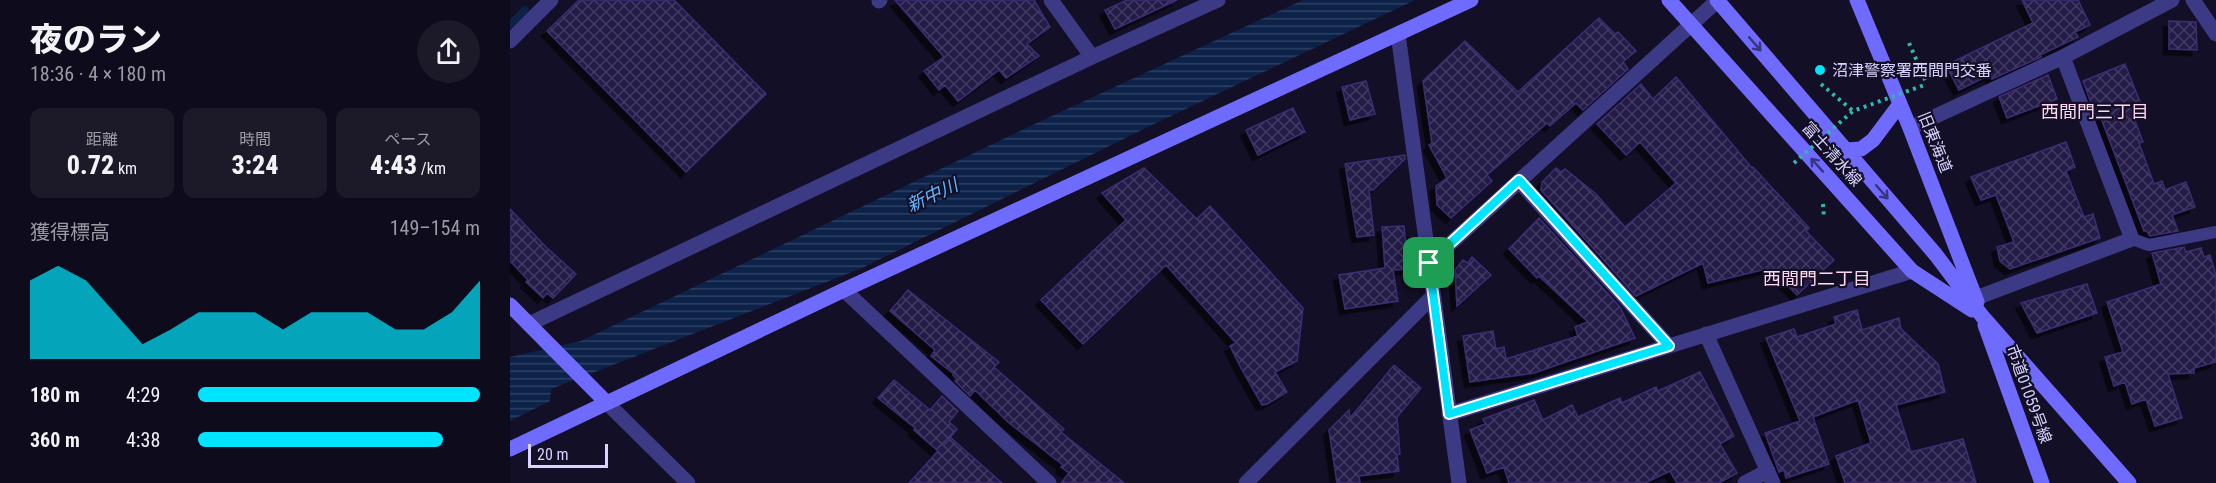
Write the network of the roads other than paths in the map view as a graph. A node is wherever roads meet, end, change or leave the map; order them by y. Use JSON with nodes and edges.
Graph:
{"nodes":[{"id":1,"x":551,"y":0,"type":"edge"},
{"id":2,"x":1051,"y":0,"type":"edge"},
{"id":3,"x":1218,"y":0,"type":"edge"},
{"id":4,"x":1472,"y":0,"type":"edge"},
{"id":5,"x":1669,"y":0,"type":"edge"},
{"id":6,"x":1717,"y":0,"type":"edge"},
{"id":7,"x":1857,"y":0,"type":"edge"},
{"id":8,"x":2172,"y":0,"type":"edge"},
{"id":9,"x":2193,"y":0,"type":"edge"},
{"id":10,"x":534,"y":5,"type":"edge"},
{"id":11,"x":1691,"y":24,"type":"junction"},
{"id":12,"x":1398,"y":33,"type":"junction"},
{"id":13,"x":2216,"y":34,"type":"edge"},
{"id":14,"x":510,"y":41,"type":"edge"},
{"id":15,"x":1092,"y":57,"type":"junction"},
{"id":16,"x":2063,"y":57,"type":"junction"},
{"id":17,"x":1900,"y":104,"type":"junction"},
{"id":18,"x":1910,"y":128,"type":"junction"},
{"id":19,"x":1846,"y":150,"type":"junction"},
{"id":20,"x":1519,"y":180,"type":"junction"},
{"id":21,"x":2216,"y":232,"type":"edge"},
{"id":22,"x":2132,"y":238,"type":"junction"},
{"id":23,"x":1429,"y":263,"type":"junction"},
{"id":24,"x":1912,"y":271,"type":"junction"},
{"id":25,"x":844,"y":290,"type":"junction"},
{"id":26,"x":1433,"y":296,"type":"junction"},
{"id":27,"x":1976,"y":298,"type":"junction"},
{"id":28,"x":510,"y":305,"type":"edge"},
{"id":29,"x":1982,"y":316,"type":"junction"},
{"id":30,"x":529,"y":324,"type":"junction"},
{"id":31,"x":1706,"y":334,"type":"junction"},
{"id":32,"x":1669,"y":346,"type":"junction"},
{"id":33,"x":600,"y":397,"type":"junction"},
{"id":34,"x":1449,"y":414,"type":"junction"},
{"id":35,"x":510,"y":449,"type":"edge"},
{"id":36,"x":1770,"y":477,"type":"edge"},
{"id":37,"x":688,"y":483,"type":"edge"},
{"id":38,"x":1049,"y":483,"type":"edge"},
{"id":39,"x":1246,"y":483,"type":"edge"},
{"id":40,"x":1459,"y":483,"type":"edge"},
{"id":41,"x":1745,"y":483,"type":"edge"},
{"id":42,"x":2042,"y":483,"type":"edge"},
{"id":43,"x":2129,"y":483,"type":"edge"}],
"edges":[{"from":1,"to":10,"type":"street"},
{"from":2,"to":15,"type":"street"},
{"from":3,"to":15,"type":"street"},
{"from":4,"to":12,"type":"street"},
{"from":5,"to":11,"type":"street","name":"富士清水線"},
{"from":6,"to":11,"type":"street"},
{"from":6,"to":19,"type":"street","name":"富士清水線","one_way":true},
{"from":7,"to":17,"type":"street","name":"旧東海道"},
{"from":8,"to":16,"type":"street"},
{"from":9,"to":13,"type":"street"},
{"from":10,"to":14,"type":"street"},
{"from":11,"to":20,"type":"street"},
{"from":24,"to":11,"type":"street","name":"富士清水線","one_way":true},
{"from":12,"to":23,"type":"street"},
{"from":12,"to":25,"type":"street"},
{"from":15,"to":30,"type":"street"},
{"from":16,"to":18,"type":"street"},
{"from":16,"to":22,"type":"street"},
{"from":17,"to":18,"type":"street","name":"旧東海道"},
{"from":17,"to":19,"type":"street"},
{"from":18,"to":27,"type":"street","name":"旧東海道"},
{"from":19,"to":29,"type":"street","name":"富士清水線","one_way":true},
{"from":20,"to":23,"type":"street"},
{"from":20,"to":32,"type":"street"},
{"from":21,"to":22,"type":"lane"},
{"from":22,"to":27,"type":"street"},
{"from":23,"to":26,"type":"street"},
{"from":24,"to":29,"type":"street","name":"富士清水線"},
{"from":24,"to":31,"type":"street"},
{"from":25,"to":33,"type":"street"},
{"from":25,"to":38,"type":"street"},
{"from":26,"to":34,"type":"street"},
{"from":26,"to":39,"type":"street"},
{"from":27,"to":29,"type":"street","name":"旧東海道"},
{"from":28,"to":30,"type":"street"},
{"from":29,"to":42,"type":"street","name":"市道01059号線"},
{"from":29,"to":43,"type":"street","name":"富士清水線"},
{"from":30,"to":33,"type":"street"},
{"from":31,"to":32,"type":"street"},
{"from":31,"to":36,"type":"street"},
{"from":32,"to":34,"type":"street"},
{"from":33,"to":35,"type":"street"},
{"from":33,"to":37,"type":"street"},
{"from":34,"to":40,"type":"street"},
{"from":36,"to":41,"type":"street"}]}
